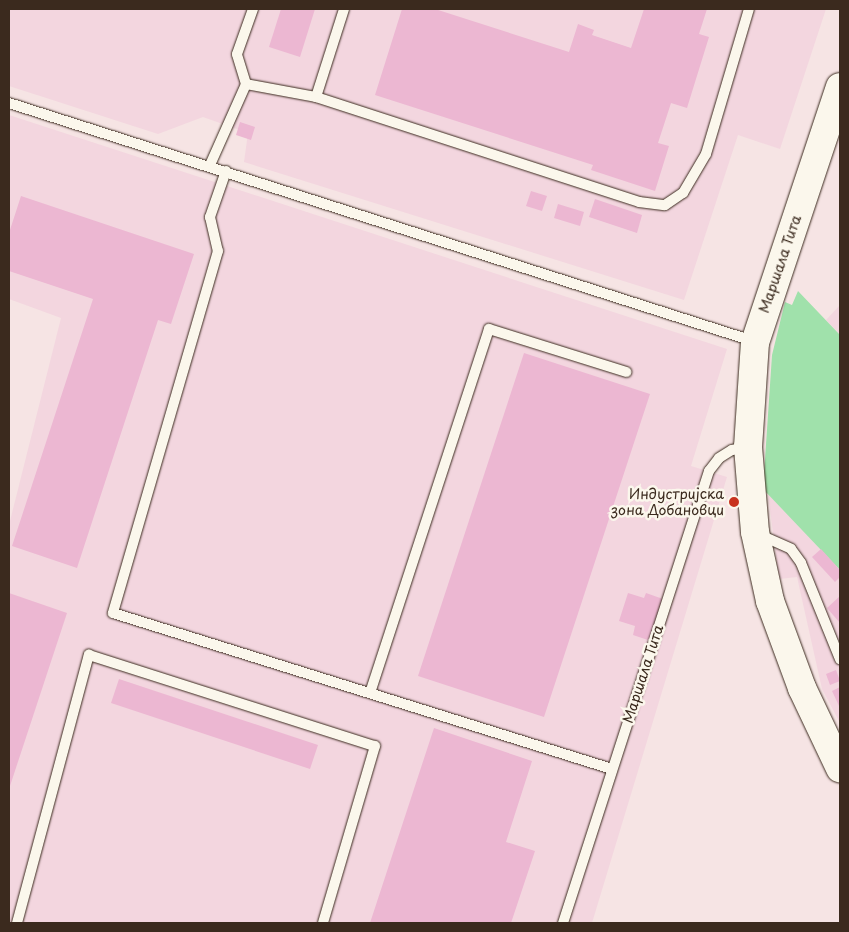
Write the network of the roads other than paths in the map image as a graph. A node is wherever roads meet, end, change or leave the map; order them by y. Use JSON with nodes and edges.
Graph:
{"nodes":[{"id":1,"x":253,"y":9,"type":"edge"},
{"id":2,"x":344,"y":9,"type":"edge"},
{"id":3,"x":748,"y":9,"type":"edge"},
{"id":4,"x":246,"y":84,"type":"junction"},
{"id":5,"x":840,"y":87,"type":"edge"},
{"id":6,"x":316,"y":97,"type":"junction"},
{"id":7,"x":9,"y":103,"type":"edge"},
{"id":8,"x":210,"y":165,"type":"junction"},
{"id":9,"x":226,"y":171,"type":"junction"},
{"id":10,"x":755,"y":342,"type":"junction"},
{"id":11,"x":626,"y":372,"type":"dead end"},
{"id":12,"x":748,"y":447,"type":"junction"},
{"id":13,"x":754,"y":532,"type":"junction"},
{"id":14,"x":840,"y":659,"type":"edge"},
{"id":15,"x":370,"y":694,"type":"junction"},
{"id":16,"x":840,"y":768,"type":"edge"},
{"id":17,"x":612,"y":769,"type":"junction"},
{"id":18,"x":17,"y":923,"type":"edge"},
{"id":19,"x":323,"y":923,"type":"edge"},
{"id":20,"x":563,"y":923,"type":"edge"}],
"edges":[{"from":1,"to":4,"type":"lane"},
{"from":2,"to":6,"type":"lane"},
{"from":3,"to":6,"type":"lane"},
{"from":4,"to":6,"type":"lane"},
{"from":4,"to":8,"type":"lane"},
{"from":5,"to":10,"type":"main road","name":"Маршала Тита"},
{"from":7,"to":8,"type":"lane"},
{"from":8,"to":9,"type":"lane"},
{"from":9,"to":10,"type":"lane"},
{"from":9,"to":15,"type":"lane"},
{"from":10,"to":12,"type":"main road","name":"Маршала Тита"},
{"from":11,"to":15,"type":"lane"},
{"from":12,"to":13,"type":"main road","name":"Маршала Тита"},
{"from":12,"to":17,"type":"lane","name":"Маршала Тита"},
{"from":13,"to":14,"type":"lane"},
{"from":13,"to":16,"type":"main road","name":"Маршала Тита"},
{"from":15,"to":17,"type":"lane"},
{"from":17,"to":20,"type":"lane","name":"Маршала Тита"},
{"from":18,"to":19,"type":"lane"}]}
